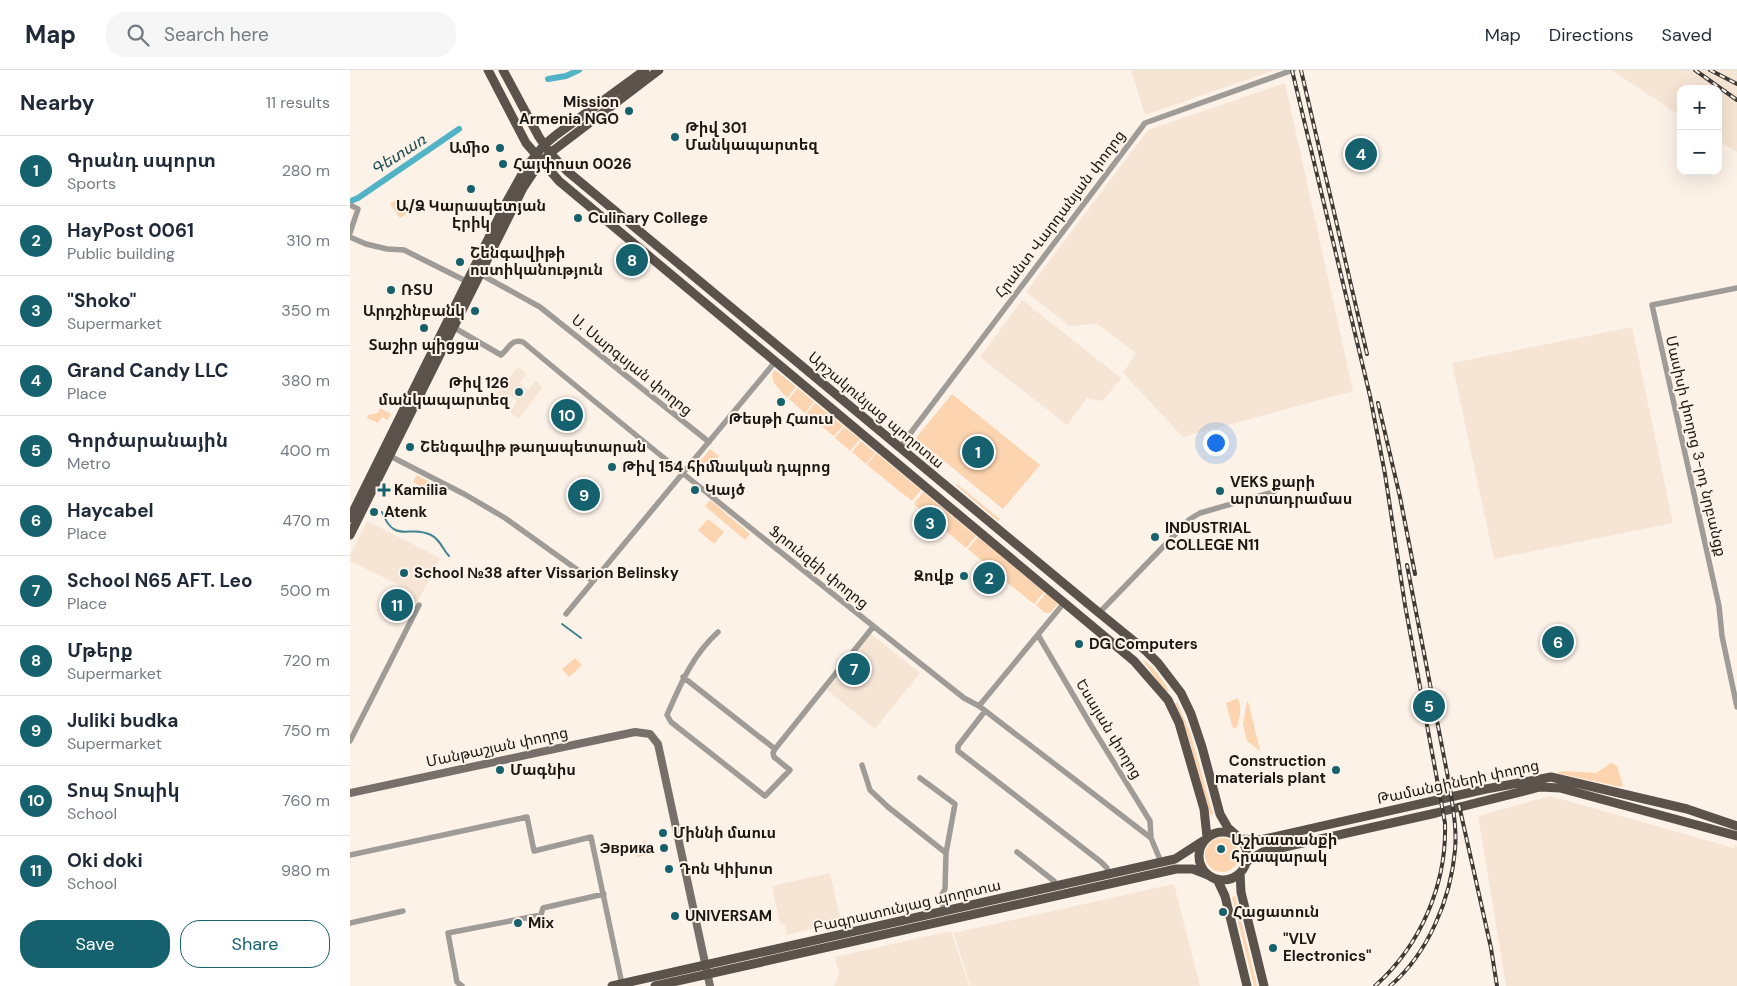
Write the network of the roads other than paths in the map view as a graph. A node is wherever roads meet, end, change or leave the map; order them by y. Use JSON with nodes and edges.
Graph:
{"nodes":[{"id":1,"x":488,"y":70,"type":"edge"},
{"id":2,"x":503,"y":70,"type":"edge"},
{"id":3,"x":645,"y":70,"type":"edge"},
{"id":4,"x":659,"y":70,"type":"edge"},
{"id":5,"x":1293,"y":70,"type":"edge"},
{"id":6,"x":547,"y":149,"type":"junction"},
{"id":7,"x":538,"y":159,"type":"junction"},
{"id":8,"x":350,"y":205,"type":"edge"},
{"id":9,"x":350,"y":235,"type":"edge"},
{"id":10,"x":675,"y":261,"type":"junction"},
{"id":11,"x":666,"y":270,"type":"junction"},
{"id":12,"x":690,"y":273,"type":"junction"},
{"id":13,"x":480,"y":274,"type":"junction"},
{"id":14,"x":468,"y":282,"type":"junction"},
{"id":15,"x":683,"y":285,"type":"junction"},
{"id":16,"x":1737,"y":288,"type":"edge"},
{"id":17,"x":453,"y":327,"type":"junction"},
{"id":18,"x":776,"y":362,"type":"junction"},
{"id":19,"x":710,"y":442,"type":"junction"},
{"id":20,"x":900,"y":447,"type":"junction"},
{"id":21,"x":388,"y":455,"type":"junction"},
{"id":22,"x":890,"y":458,"type":"junction"},
{"id":23,"x":683,"y":474,"type":"junction"},
{"id":24,"x":1278,"y":488,"type":"dead end"},
{"id":25,"x":358,"y":502,"type":"edge"},
{"id":26,"x":350,"y":518,"type":"edge"},
{"id":27,"x":350,"y":535,"type":"edge"},
{"id":28,"x":594,"y":581,"type":"junction"},
{"id":29,"x":1064,"y":603,"type":"junction"},
{"id":30,"x":419,"y":604,"type":"dead end"},
{"id":31,"x":1099,"y":613,"type":"junction"},
{"id":32,"x":566,"y":614,"type":"dead end"},
{"id":33,"x":1089,"y":624,"type":"junction"},
{"id":34,"x":873,"y":627,"type":"junction"},
{"id":35,"x":718,"y":632,"type":"dead end"},
{"id":36,"x":1038,"y":635,"type":"junction"},
{"id":37,"x":683,"y":677,"type":"junction"},
{"id":38,"x":1181,"y":693,"type":"junction"},
{"id":39,"x":1168,"y":700,"type":"junction"},
{"id":40,"x":979,"y":706,"type":"junction"},
{"id":41,"x":1737,"y":707,"type":"edge"},
{"id":42,"x":985,"y":711,"type":"junction"},
{"id":43,"x":350,"y":741,"type":"edge"},
{"id":44,"x":775,"y":749,"type":"junction"},
{"id":45,"x":862,"y":765,"type":"dead end"},
{"id":46,"x":920,"y":778,"type":"dead end"},
{"id":47,"x":350,"y":794,"type":"edge"},
{"id":48,"x":1737,"y":826,"type":"edge"},
{"id":49,"x":1737,"y":836,"type":"edge"},
{"id":50,"x":1238,"y":837,"type":"junction"},
{"id":51,"x":1151,"y":838,"type":"junction"},
{"id":52,"x":1205,"y":839,"type":"junction"},
{"id":53,"x":1017,"y":852,"type":"dead end"},
{"id":54,"x":946,"y":853,"type":"junction"},
{"id":55,"x":350,"y":855,"type":"edge"},
{"id":56,"x":1161,"y":862,"type":"junction"},
{"id":57,"x":1246,"y":862,"type":"junction"},
{"id":58,"x":1240,"y":873,"type":"junction"},
{"id":59,"x":1108,"y":874,"type":"junction"},
{"id":60,"x":1212,"y":877,"type":"junction"},
{"id":61,"x":1055,"y":886,"type":"junction"},
{"id":62,"x":604,"y":894,"type":"junction"},
{"id":63,"x":403,"y":911,"type":"dead end"},
{"id":64,"x":944,"y":911,"type":"junction"},
{"id":65,"x":350,"y":922,"type":"edge"},
{"id":66,"x":707,"y":970,"type":"junction"},
{"id":67,"x":622,"y":984,"type":"junction"},
{"id":68,"x":462,"y":986,"type":"edge"},
{"id":69,"x":612,"y":986,"type":"edge"},
{"id":70,"x":655,"y":986,"type":"edge"},
{"id":71,"x":710,"y":986,"type":"edge"},
{"id":72,"x":1248,"y":986,"type":"edge"},
{"id":73,"x":1264,"y":986,"type":"edge"}],
"edges":[{"from":1,"to":7,"type":"main road","name":"Արշակունյաց պողոտա"},
{"from":2,"to":6,"type":"main road","name":"Արշակունյաց պողոտա"},
{"from":3,"to":6,"type":"main road"},
{"from":4,"to":6,"type":"main road"},
{"from":5,"to":20,"type":"street","name":"Հրանտ Վարդանյան փողոց"},
{"from":6,"to":7,"type":"main road"},
{"from":6,"to":10,"type":"main road","name":"Արշակունյաց պողոտա"},
{"from":7,"to":11,"type":"main road","name":"Արշակունյաց պողոտա"},
{"from":7,"to":13,"type":"main road"},
{"from":7,"to":14,"type":"main road"},
{"from":8,"to":9,"type":"street"},
{"from":9,"to":14,"type":"street"},
{"from":10,"to":11,"type":"main road"},
{"from":10,"to":12,"type":"main road","name":"Արշակունյաց պողոտա"},
{"from":11,"to":15,"type":"main road","name":"Արշակունյաց պողոտա"},
{"from":12,"to":15,"type":"main road"},
{"from":12,"to":20,"type":"main road","name":"Արշակունյաց պողոտա"},
{"from":13,"to":17,"type":"main road"},
{"from":13,"to":19,"type":"street","name":"Ս. Սարգսյան փողոց"},
{"from":14,"to":25,"type":"main road"},
{"from":15,"to":18,"type":"main road","name":"Արշակունյաց պողոտա"},
{"from":16,"to":41,"type":"street","name":"Մասիսի փողոց 3-րդ նրբանցք"},
{"from":17,"to":21,"type":"main road"},
{"from":17,"to":23,"type":"street","name":"Ֆրունզեի փողոց"},
{"from":18,"to":19,"type":"street"},
{"from":18,"to":22,"type":"main road","name":"Արշակունյաց պողոտա"},
{"from":19,"to":23,"type":"street"},
{"from":20,"to":22,"type":"main road"},
{"from":20,"to":31,"type":"main road","name":"Արշակունյաց պողոտա"},
{"from":21,"to":25,"type":"main road"},
{"from":21,"to":28,"type":"street"},
{"from":22,"to":29,"type":"main road","name":"Արշակունյաց պողոտա"},
{"from":23,"to":28,"type":"street"},
{"from":23,"to":34,"type":"street","name":"Ֆրունզեի փողոց"},
{"from":24,"to":31,"type":"street"},
{"from":25,"to":26,"type":"main road"},
{"from":25,"to":27,"type":"main road"},
{"from":28,"to":32,"type":"street"},
{"from":29,"to":33,"type":"main road","name":"Արշակունյաց պողոտա"},
{"from":29,"to":36,"type":"street"},
{"from":30,"to":43,"type":"street"},
{"from":31,"to":33,"type":"main road"},
{"from":31,"to":38,"type":"main road","name":"Արշակունյաց պողոտա"},
{"from":33,"to":39,"type":"main road","name":"Արշակունյաց պողոտա"},
{"from":34,"to":40,"type":"street","name":"Ֆրունզեի փողոց"},
{"from":34,"to":44,"type":"street"},
{"from":35,"to":37,"type":"street"},
{"from":36,"to":40,"type":"street"},
{"from":36,"to":51,"type":"street","name":"Եսայան փողոց"},
{"from":37,"to":44,"type":"street"},
{"from":37,"to":44,"type":"street"},
{"from":38,"to":39,"type":"main road"},
{"from":38,"to":50,"type":"main road","name":"Արշակունյաց պողոտա"},
{"from":39,"to":52,"type":"main road","name":"Արշակունյաց պողոտա"},
{"from":40,"to":42,"type":"street","name":"Ֆրունզեի փողոց"},
{"from":42,"to":51,"type":"street","name":"Ֆրունզեի փողոց"},
{"from":42,"to":59,"type":"street"},
{"from":45,"to":54,"type":"street"},
{"from":46,"to":54,"type":"street"},
{"from":47,"to":66,"type":"street","name":"Մանթաշյան փողոց"},
{"from":48,"to":50,"type":"main road","name":"Թամանցիների փողոց"},
{"from":49,"to":57,"type":"main road","name":"Թամանցիների փողոց"},
{"from":50,"to":52,"type":"main road"},
{"from":50,"to":57,"type":"main road"},
{"from":51,"to":56,"type":"street","name":"Ֆրունզեի փողոց"},
{"from":52,"to":56,"type":"main road","name":"Բագրատունյաց պողոտա"},
{"from":52,"to":60,"type":"main road"},
{"from":53,"to":61,"type":"street"},
{"from":54,"to":64,"type":"street"},
{"from":55,"to":62,"type":"street"},
{"from":56,"to":59,"type":"main road","name":"Բագրատունյաց պողոտա"},
{"from":57,"to":58,"type":"main road"},
{"from":58,"to":60,"type":"main road"},
{"from":58,"to":73,"type":"main road"},
{"from":59,"to":61,"type":"main road","name":"Բագրատունյաց պողոտա"},
{"from":60,"to":66,"type":"main road","name":"Բագրատունյաց պողոտա"},
{"from":60,"to":72,"type":"main road"},
{"from":61,"to":64,"type":"main road","name":"Բագրատունյաց պողոտա"},
{"from":62,"to":67,"type":"street"},
{"from":62,"to":68,"type":"street"},
{"from":63,"to":65,"type":"street"},
{"from":64,"to":66,"type":"main road","name":"Բագրատունյաց պողոտա"},
{"from":66,"to":67,"type":"main road","name":"Բագրատունյաց պողոտա"},
{"from":66,"to":70,"type":"main road","name":"Բագրատունյաց պողոտա"},
{"from":66,"to":71,"type":"street"},
{"from":67,"to":69,"type":"main road","name":"Բագրատունյաց պողոտա"}]}
